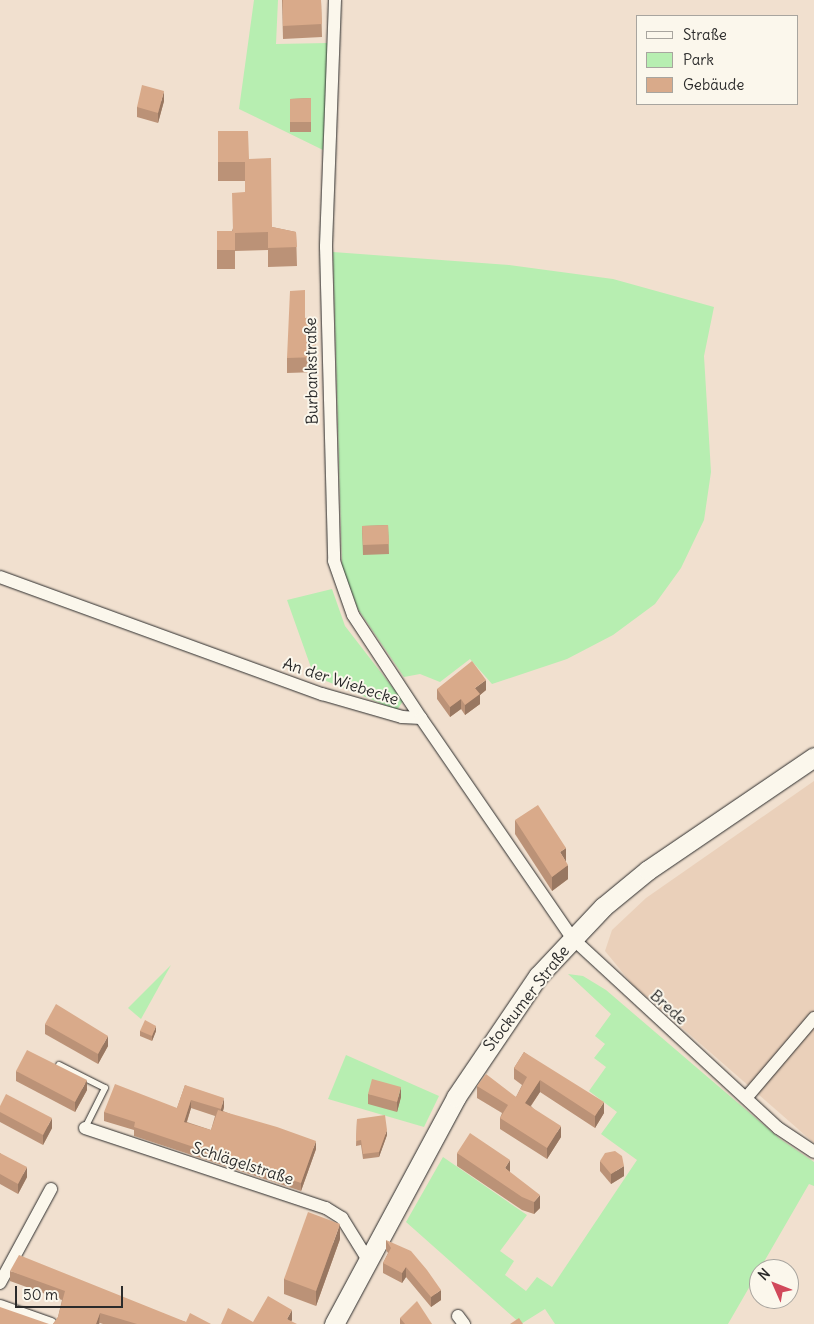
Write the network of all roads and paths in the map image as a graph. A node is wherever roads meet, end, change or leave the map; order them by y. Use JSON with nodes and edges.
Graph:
{"nodes":[{"id":1,"x":335,"y":0,"type":"edge"},
{"id":2,"x":0,"y":577,"type":"edge"},
{"id":3,"x":421,"y":718,"type":"junction"},
{"id":4,"x":814,"y":757,"type":"edge"},
{"id":5,"x":572,"y":938,"type":"junction"},
{"id":6,"x":814,"y":1018,"type":"edge"},
{"id":7,"x":59,"y":1065,"type":"edge"},
{"id":8,"x":746,"y":1098,"type":"junction"},
{"id":9,"x":85,"y":1128,"type":"joint"},
{"id":10,"x":814,"y":1152,"type":"edge"},
{"id":11,"x":51,"y":1189,"type":"dead end"},
{"id":12,"x":368,"y":1260,"type":"junction"},
{"id":13,"x":0,"y":1283,"type":"edge"},
{"id":14,"x":0,"y":1306,"type":"edge"},
{"id":15,"x":51,"y":1324,"type":"edge"},
{"id":16,"x":334,"y":1324,"type":"edge"}],
"edges":[{"from":1,"to":3,"type":"street","name":"Burbankstraße"},
{"from":2,"to":3,"type":"street","name":"An der Wiebecke"},
{"from":3,"to":5,"type":"street"},
{"from":4,"to":5,"type":"main road","name":"Stockumer Straße"},
{"from":5,"to":8,"type":"street","name":"Brede"},
{"from":5,"to":12,"type":"main road","name":"Stockumer Straße"},
{"from":6,"to":8,"type":"street"},
{"from":7,"to":9,"type":"lane"},
{"from":8,"to":10,"type":"street","name":"Brede"},
{"from":9,"to":12,"type":"street","name":"Schlägelstraße"},
{"from":11,"to":13,"type":"street"},
{"from":12,"to":16,"type":"main road","name":"Stockumer Straße"},
{"from":14,"to":15,"type":"street"}]}
